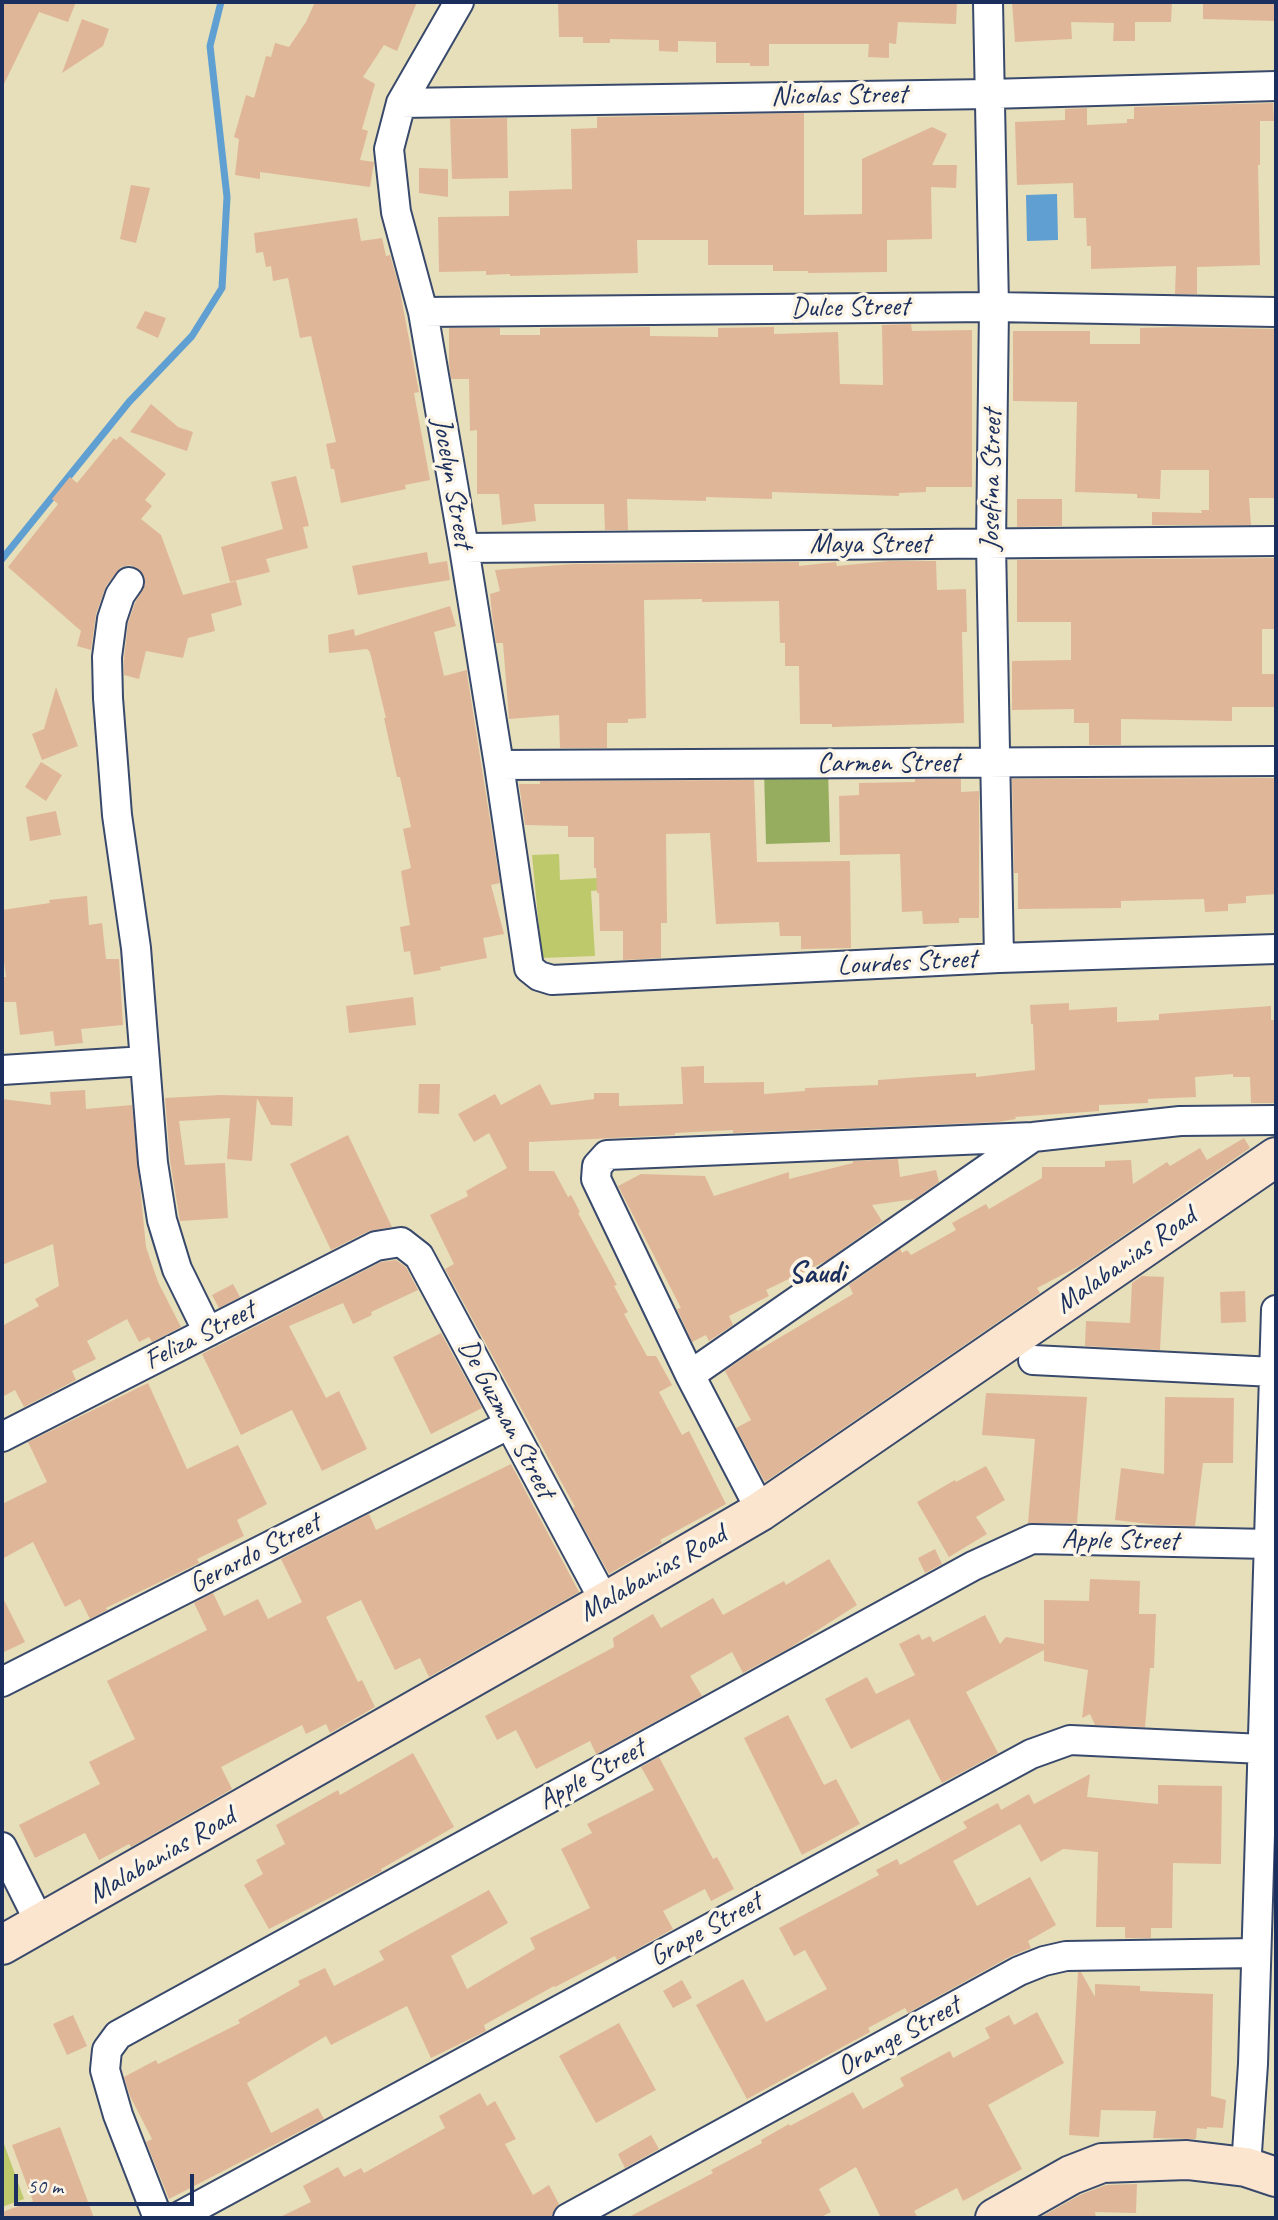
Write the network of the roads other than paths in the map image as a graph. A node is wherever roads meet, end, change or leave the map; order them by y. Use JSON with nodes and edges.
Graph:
{"nodes":[{"id":1,"x":459,"y":2,"type":"edge"},
{"id":2,"x":988,"y":2,"type":"edge"},
{"id":3,"x":1276,"y":86,"type":"edge"},
{"id":4,"x":989,"y":94,"type":"junction"},
{"id":5,"x":401,"y":103,"type":"junction"},
{"id":6,"x":994,"y":307,"type":"junction"},
{"id":7,"x":423,"y":312,"type":"junction"},
{"id":8,"x":1276,"y":313,"type":"edge"},
{"id":9,"x":1276,"y":541,"type":"edge"},
{"id":10,"x":991,"y":544,"type":"junction"},
{"id":11,"x":464,"y":548,"type":"junction"},
{"id":12,"x":129,"y":582,"type":"dead end"},
{"id":13,"x":1276,"y":761,"type":"edge"},
{"id":14,"x":996,"y":764,"type":"junction"},
{"id":15,"x":499,"y":765,"type":"junction"},
{"id":16,"x":1276,"y":949,"type":"edge"},
{"id":17,"x":999,"y":958,"type":"junction"},
{"id":18,"x":539,"y":976,"type":"joint"},
{"id":19,"x":145,"y":1061,"type":"junction"},
{"id":20,"x":2,"y":1070,"type":"edge"},
{"id":21,"x":1276,"y":1120,"type":"edge"},
{"id":22,"x":1033,"y":1137,"type":"junction"},
{"id":23,"x":1276,"y":1157,"type":"edge"},
{"id":24,"x":401,"y":1242,"type":"joint"},
{"id":25,"x":1276,"y":1310,"type":"edge"},
{"id":26,"x":208,"y":1332,"type":"junction"},
{"id":27,"x":1033,"y":1360,"type":"dead end"},
{"id":28,"x":1274,"y":1372,"type":"junction"},
{"id":29,"x":690,"y":1375,"type":"junction"},
{"id":30,"x":509,"y":1425,"type":"junction"},
{"id":31,"x":2,"y":1437,"type":"edge"},
{"id":32,"x":761,"y":1511,"type":"junction"},
{"id":33,"x":1269,"y":1545,"type":"junction"},
{"id":34,"x":606,"y":1602,"type":"junction"},
{"id":35,"x":2,"y":1682,"type":"edge"},
{"id":36,"x":1263,"y":1749,"type":"junction"},
{"id":37,"x":2,"y":1847,"type":"edge"},
{"id":38,"x":41,"y":1925,"type":"junction"},
{"id":39,"x":2,"y":1945,"type":"edge"},
{"id":40,"x":1256,"y":1953,"type":"junction"},
{"id":41,"x":1261,"y":2172,"type":"edge"},
{"id":42,"x":158,"y":2218,"type":"edge"},
{"id":43,"x":176,"y":2218,"type":"edge"},
{"id":44,"x":568,"y":2218,"type":"edge"},
{"id":45,"x":995,"y":2218,"type":"edge"}],
"edges":[{"from":1,"to":5,"type":"street","name":"Jocelyn Street"},
{"from":2,"to":4,"type":"street","name":"Josefina Street"},
{"from":3,"to":4,"type":"street","name":"Nicolas Street"},
{"from":4,"to":5,"type":"street","name":"Nicolas Street"},
{"from":4,"to":6,"type":"street","name":"Josefina Street"},
{"from":5,"to":7,"type":"street","name":"Jocelyn Street"},
{"from":6,"to":7,"type":"street","name":"Dulce Street"},
{"from":6,"to":8,"type":"street","name":"Dulce Street"},
{"from":6,"to":10,"type":"street","name":"Josefina Street"},
{"from":7,"to":11,"type":"street","name":"Jocelyn Street"},
{"from":9,"to":10,"type":"street","name":"Maya Street"},
{"from":10,"to":11,"type":"street","name":"Maya Street"},
{"from":10,"to":14,"type":"street","name":"Josefina Street"},
{"from":11,"to":15,"type":"street","name":"Jocelyn Street"},
{"from":12,"to":19,"type":"street"},
{"from":13,"to":14,"type":"street","name":"Carmen Street"},
{"from":14,"to":15,"type":"street","name":"Carmen Street"},
{"from":14,"to":17,"type":"street","name":"Josefina Street"},
{"from":15,"to":18,"type":"street","name":"Jocelyn Street"},
{"from":16,"to":17,"type":"street","name":"Lourdes Street"},
{"from":17,"to":18,"type":"street","name":"Lourdes Street"},
{"from":19,"to":20,"type":"street"},
{"from":19,"to":26,"type":"street"},
{"from":21,"to":22,"type":"street"},
{"from":22,"to":29,"type":"street"},
{"from":22,"to":29,"type":"street"},
{"from":23,"to":32,"type":"main road","name":"Malabanias Road"},
{"from":24,"to":26,"type":"street","name":"Feliza Street"},
{"from":24,"to":30,"type":"street","name":"De Guzman Street"},
{"from":25,"to":28,"type":"street"},
{"from":26,"to":31,"type":"street","name":"Feliza Street"},
{"from":27,"to":28,"type":"street"},
{"from":28,"to":33,"type":"street"},
{"from":29,"to":32,"type":"street"},
{"from":30,"to":34,"type":"street","name":"De Guzman Street"},
{"from":30,"to":35,"type":"street","name":"Gerardo Street"},
{"from":32,"to":34,"type":"main road","name":"Malabanias Road"},
{"from":33,"to":36,"type":"street"},
{"from":33,"to":42,"type":"street","name":"Apple Street"},
{"from":34,"to":38,"type":"main road","name":"Malabanias Road"},
{"from":36,"to":40,"type":"street"},
{"from":36,"to":43,"type":"street","name":"Grape Street"},
{"from":37,"to":38,"type":"street"},
{"from":38,"to":39,"type":"main road","name":"Malabanias Road"},
{"from":40,"to":41,"type":"street"},
{"from":40,"to":44,"type":"street","name":"Orange Street"},
{"from":41,"to":45,"type":"main road"}]}
